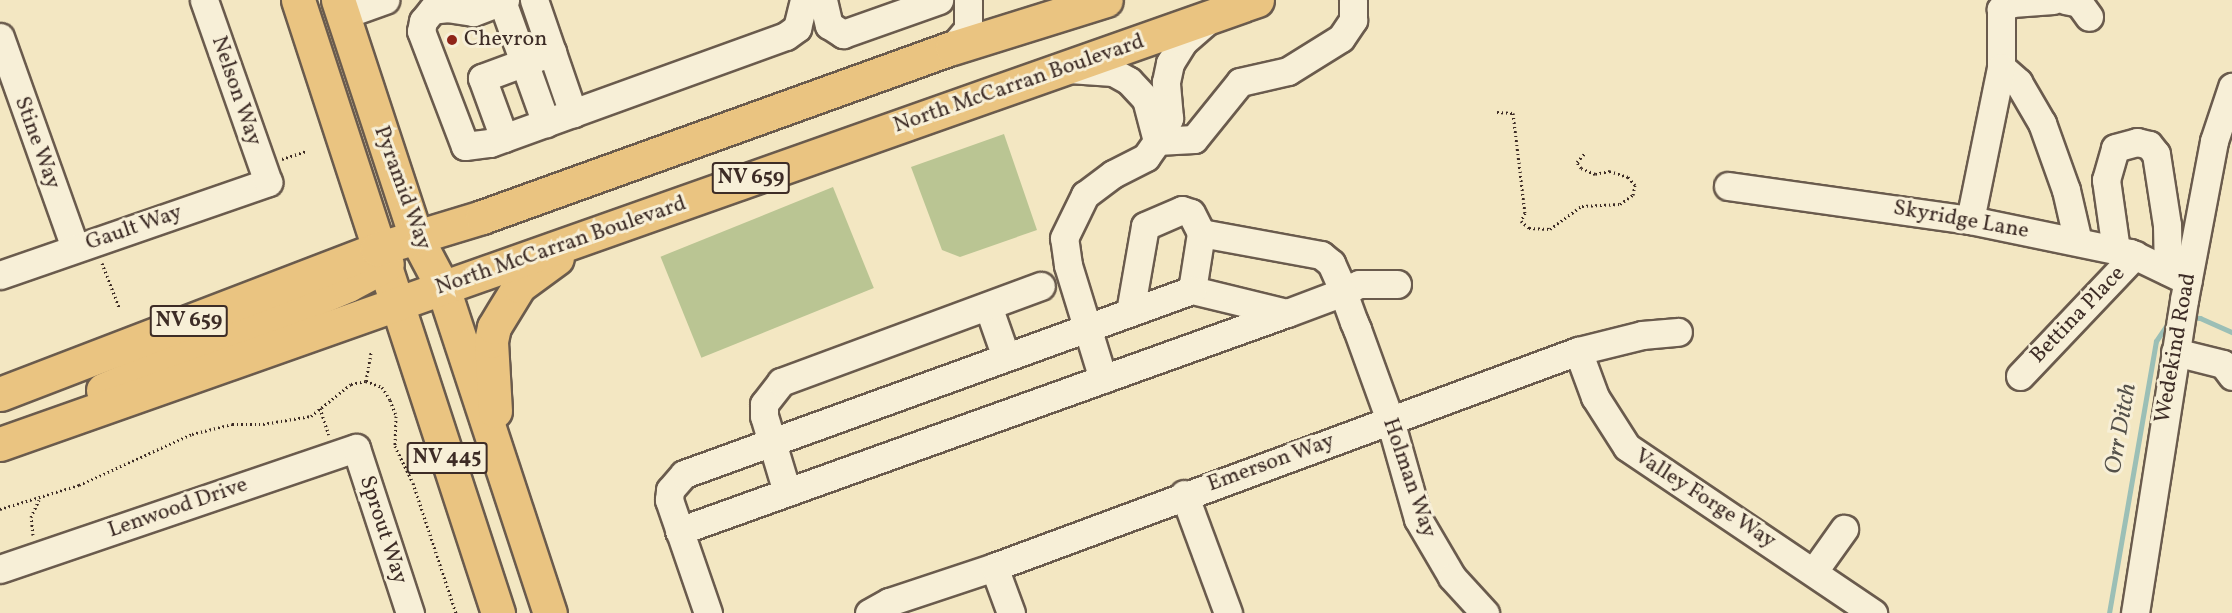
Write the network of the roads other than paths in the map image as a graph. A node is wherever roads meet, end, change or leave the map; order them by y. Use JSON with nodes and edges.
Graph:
{"nodes":[{"id":1,"x":204,"y":0,"type":"edge"},
{"id":2,"x":298,"y":0,"type":"edge"},
{"id":3,"x":385,"y":0,"type":"edge"},
{"id":4,"x":504,"y":0,"type":"edge"},
{"id":5,"x":534,"y":0,"type":"edge"},
{"id":6,"x":804,"y":0,"type":"edge"},
{"id":7,"x":823,"y":0,"type":"edge"},
{"id":8,"x":939,"y":0,"type":"edge"},
{"id":9,"x":968,"y":0,"type":"edge"},
{"id":10,"x":1106,"y":0,"type":"edge"},
{"id":11,"x":1257,"y":0,"type":"edge"},
{"id":12,"x":1353,"y":0,"type":"edge"},
{"id":13,"x":2053,"y":0,"type":"edge"},
{"id":14,"x":2065,"y":0,"type":"edge"},
{"id":15,"x":1205,"y":7,"type":"edge"},
{"id":16,"x":341,"y":8,"type":"edge"},
{"id":17,"x":2089,"y":18,"type":"dead end"},
{"id":18,"x":0,"y":37,"type":"edge"},
{"id":19,"x":952,"y":48,"type":"junction"},
{"id":20,"x":552,"y":52,"type":"junction"},
{"id":21,"x":525,"y":63,"type":"junction"},
{"id":22,"x":2001,"y":67,"type":"junction"},
{"id":23,"x":1058,"y":70,"type":"junction"},
{"id":24,"x":2232,"y":87,"type":"edge"},
{"id":25,"x":573,"y":113,"type":"junction"},
{"id":26,"x":546,"y":123,"type":"junction"},
{"id":27,"x":504,"y":138,"type":"junction"},
{"id":28,"x":1157,"y":141,"type":"junction"},
{"id":29,"x":268,"y":182,"type":"joint"},
{"id":30,"x":1728,"y":186,"type":"dead end"},
{"id":31,"x":1970,"y":219,"type":"junction"},
{"id":32,"x":1201,"y":233,"type":"junction"},
{"id":33,"x":416,"y":237,"type":"junction"},
{"id":34,"x":586,"y":237,"type":"junction"},
{"id":35,"x":2078,"y":242,"type":"junction"},
{"id":36,"x":84,"y":245,"type":"junction"},
{"id":37,"x":2126,"y":252,"type":"junction"},
{"id":38,"x":380,"y":258,"type":"junction"},
{"id":39,"x":0,"y":275,"type":"edge"},
{"id":40,"x":2178,"y":276,"type":"junction"},
{"id":41,"x":1397,"y":284,"type":"dead end"},
{"id":42,"x":1041,"y":286,"type":"dead end"},
{"id":43,"x":443,"y":288,"type":"junction"},
{"id":44,"x":1192,"y":290,"type":"junction"},
{"id":45,"x":1343,"y":292,"type":"junction"},
{"id":46,"x":395,"y":304,"type":"junction"},
{"id":47,"x":988,"y":306,"type":"junction"},
{"id":48,"x":1130,"y":312,"type":"junction"},
{"id":49,"x":1287,"y":313,"type":"junction"},
{"id":50,"x":1086,"y":328,"type":"junction"},
{"id":51,"x":1678,"y":332,"type":"dead end"},
{"id":52,"x":1578,"y":351,"type":"junction"},
{"id":53,"x":2175,"y":352,"type":"junction"},
{"id":54,"x":1006,"y":357,"type":"junction"},
{"id":55,"x":2020,"y":376,"type":"dead end"},
{"id":56,"x":2232,"y":376,"type":"edge"},
{"id":57,"x":1103,"y":379,"type":"junction"},
{"id":58,"x":0,"y":394,"type":"edge"},
{"id":59,"x":1390,"y":420,"type":"junction"},
{"id":60,"x":62,"y":422,"type":"junction"},
{"id":61,"x":770,"y":443,"type":"junction"},
{"id":62,"x":0,"y":444,"type":"edge"},
{"id":63,"x":346,"y":451,"type":"joint"},
{"id":64,"x":497,"y":455,"type":"junction"},
{"id":65,"x":787,"y":492,"type":"junction"},
{"id":66,"x":1184,"y":494,"type":"junction"},
{"id":67,"x":1844,"y":529,"type":"dead end"},
{"id":68,"x":679,"y":531,"type":"junction"},
{"id":69,"x":994,"y":567,"type":"junction"},
{"id":70,"x":0,"y":569,"type":"edge"},
{"id":71,"x":1814,"y":571,"type":"junction"},
{"id":72,"x":410,"y":613,"type":"edge"},
{"id":73,"x":498,"y":613,"type":"edge"},
{"id":74,"x":550,"y":613,"type":"edge"},
{"id":75,"x":708,"y":613,"type":"edge"},
{"id":76,"x":869,"y":613,"type":"edge"},
{"id":77,"x":1011,"y":613,"type":"edge"},
{"id":78,"x":1228,"y":613,"type":"edge"},
{"id":79,"x":1485,"y":613,"type":"edge"},
{"id":80,"x":1873,"y":613,"type":"edge"},
{"id":81,"x":2134,"y":613,"type":"edge"}],
"edges":[{"from":1,"to":29,"type":"street","name":"Nelson Way"},
{"from":2,"to":38,"type":"main road","name":"Pyramid Way","number":"NV 445"},
{"from":3,"to":16,"type":"street"},
{"from":4,"to":21,"type":"street"},
{"from":4,"to":27,"type":"street"},
{"from":5,"to":20,"type":"street"},
{"from":6,"to":25,"type":"street"},
{"from":7,"to":8,"type":"street"},
{"from":9,"to":19,"type":"street"},
{"from":10,"to":19,"type":"main road","number":"NV 659"},
{"from":11,"to":15,"type":"main road","name":"North McCarran Boulevard","number":"NV 659"},
{"from":12,"to":28,"type":"street"},
{"from":13,"to":22,"type":"street"},
{"from":14,"to":17,"type":"street"},
{"from":15,"to":23,"type":"main road","name":"North McCarran Boulevard","number":"NV 659"},
{"from":15,"to":28,"type":"street"},
{"from":16,"to":33,"type":"main road","name":"Pyramid Way","number":"NV 445"},
{"from":18,"to":36,"type":"street","name":"Stine Way"},
{"from":19,"to":33,"type":"main road","number":"NV 659"},
{"from":20,"to":21,"type":"street"},
{"from":20,"to":25,"type":"street"},
{"from":21,"to":26,"type":"street"},
{"from":21,"to":27,"type":"street"},
{"from":22,"to":31,"type":"street"},
{"from":22,"to":35,"type":"street"},
{"from":23,"to":28,"type":"street"},
{"from":23,"to":34,"type":"main road","name":"North McCarran Boulevard","number":"NV 659"},
{"from":24,"to":40,"type":"street","name":"Wedekind Road"},
{"from":25,"to":26,"type":"street"},
{"from":26,"to":27,"type":"street"},
{"from":28,"to":50,"type":"street"},
{"from":29,"to":36,"type":"street","name":"Gault Way"},
{"from":30,"to":31,"type":"street","name":"Skyridge Lane"},
{"from":31,"to":35,"type":"street","name":"Skyridge Lane"},
{"from":32,"to":44,"type":"street"},
{"from":32,"to":45,"type":"street","name":"Holman Way"},
{"from":32,"to":48,"type":"street"},
{"from":33,"to":38,"type":"main road","number":"NV 659"},
{"from":33,"to":43,"type":"main road","name":"Pyramid Way","number":"NV 445"},
{"from":34,"to":43,"type":"main road","name":"North McCarran Boulevard","number":"NV 659"},
{"from":34,"to":64,"type":"main road"},
{"from":35,"to":37,"type":"street","name":"Skyridge Lane"},
{"from":36,"to":39,"type":"street","name":"Gault Way"},
{"from":37,"to":40,"type":"street","name":"Skyridge Lane"},
{"from":37,"to":40,"type":"street"},
{"from":37,"to":55,"type":"street","name":"Bettina Place"},
{"from":38,"to":46,"type":"main road","name":"Pyramid Way","number":"NV 445"},
{"from":38,"to":58,"type":"main road","number":"NV 659"},
{"from":38,"to":60,"type":"main road"},
{"from":40,"to":53,"type":"street","name":"Wedekind Road"},
{"from":41,"to":45,"type":"street"},
{"from":42,"to":47,"type":"street"},
{"from":43,"to":46,"type":"main road","name":"North McCarran Boulevard","number":"NV 659"},
{"from":43,"to":64,"type":"main road","name":"Pyramid Way","number":"NV 445"},
{"from":44,"to":48,"type":"street"},
{"from":44,"to":49,"type":"street"},
{"from":45,"to":49,"type":"street"},
{"from":45,"to":59,"type":"street","name":"Holman Way"},
{"from":46,"to":60,"type":"main road","name":"North McCarran Boulevard","number":"NV 659"},
{"from":46,"to":73,"type":"main road","name":"Pyramid Way","number":"NV 445"},
{"from":47,"to":54,"type":"street"},
{"from":47,"to":61,"type":"street"},
{"from":48,"to":50,"type":"street"},
{"from":49,"to":57,"type":"street"},
{"from":50,"to":54,"type":"street"},
{"from":50,"to":57,"type":"street"},
{"from":51,"to":52,"type":"street","name":"Emerson Way"},
{"from":52,"to":59,"type":"street","name":"Emerson Way"},
{"from":52,"to":71,"type":"street","name":"Valley Forge Way"},
{"from":53,"to":56,"type":"street"},
{"from":53,"to":81,"type":"street","name":"Wedekind Road"},
{"from":54,"to":61,"type":"street"},
{"from":57,"to":65,"type":"street"},
{"from":59,"to":66,"type":"street","name":"Emerson Way"},
{"from":59,"to":79,"type":"street","name":"Holman Way"},
{"from":60,"to":62,"type":"main road","name":"North McCarran Boulevard","number":"NV 659"},
{"from":61,"to":65,"type":"street"},
{"from":61,"to":68,"type":"street"},
{"from":63,"to":70,"type":"street","name":"Lenwood Drive"},
{"from":63,"to":72,"type":"street","name":"Sprout Way"},
{"from":64,"to":74,"type":"main road","name":"Pyramid Way","number":"NV 445"},
{"from":65,"to":68,"type":"street"},
{"from":66,"to":69,"type":"street","name":"Emerson Way"},
{"from":66,"to":78,"type":"street"},
{"from":67,"to":71,"type":"street"},
{"from":68,"to":75,"type":"street"},
{"from":69,"to":76,"type":"street","name":"Emerson Way"},
{"from":69,"to":77,"type":"street"},
{"from":71,"to":80,"type":"street","name":"Valley Forge Way"}]}
